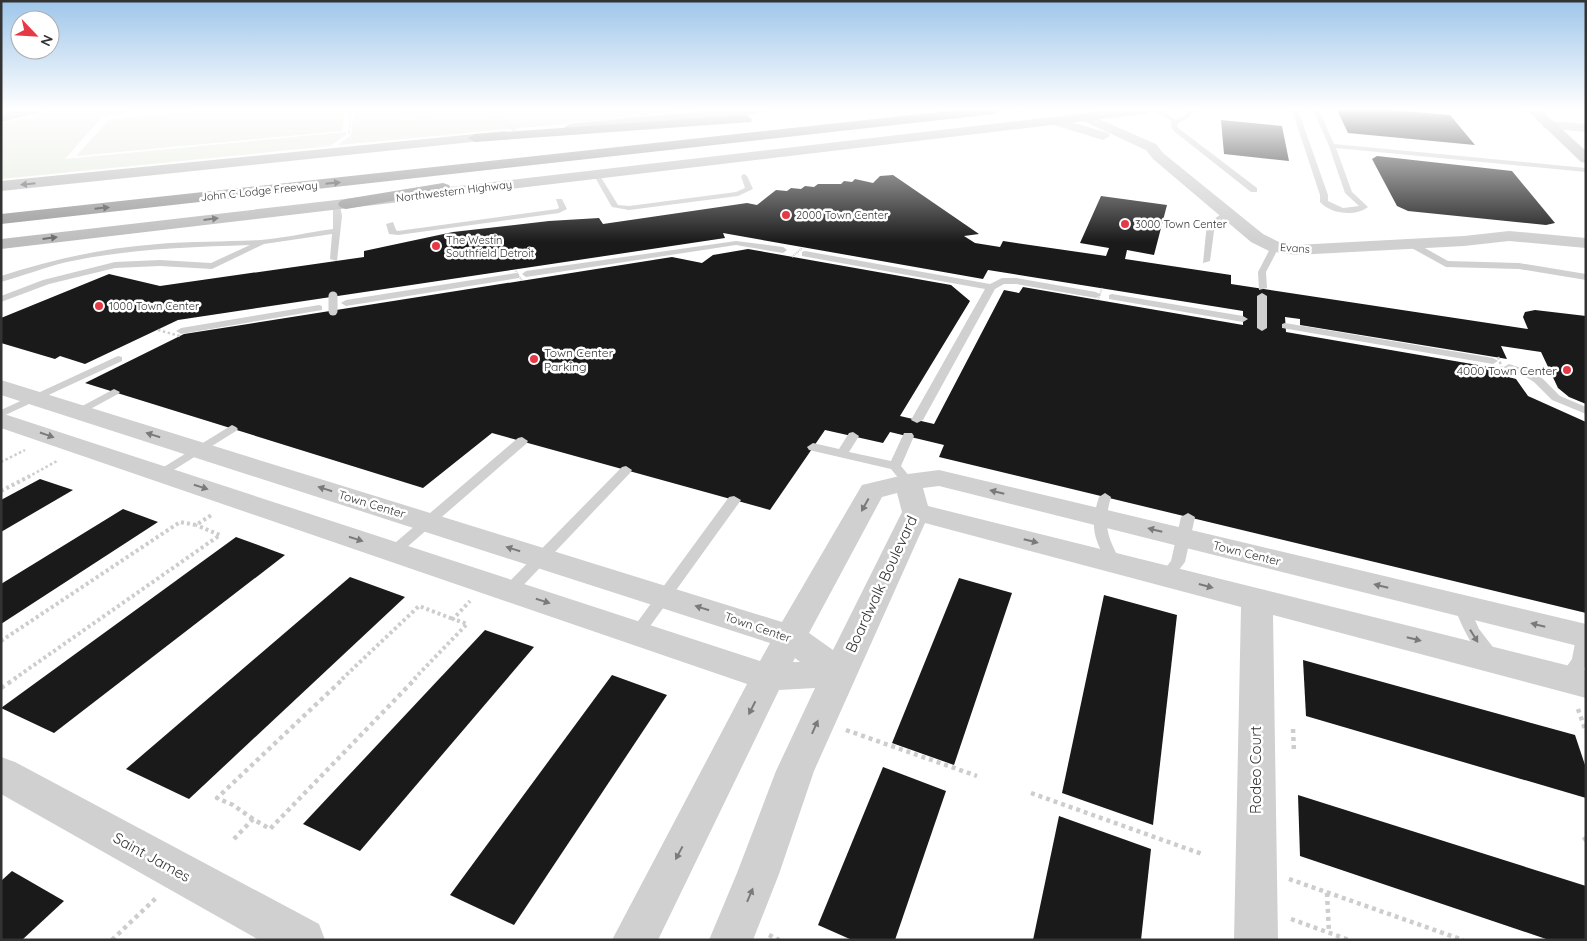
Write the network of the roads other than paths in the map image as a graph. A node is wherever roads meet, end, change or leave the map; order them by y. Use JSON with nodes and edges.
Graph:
{"nodes":[{"id":1,"x":318,"y":154,"type":"edge"},
{"id":2,"x":483,"y":154,"type":"edge"},
{"id":3,"x":595,"y":154,"type":"edge"},
{"id":4,"x":662,"y":154,"type":"edge"},
{"id":5,"x":770,"y":154,"type":"edge"},
{"id":6,"x":1153,"y":154,"type":"edge"},
{"id":7,"x":1207,"y":154,"type":"edge"},
{"id":8,"x":1310,"y":154,"type":"edge"},
{"id":9,"x":1335,"y":154,"type":"edge"},
{"id":10,"x":1416,"y":154,"type":"edge"},
{"id":11,"x":1158,"y":156,"type":"joint"},
{"id":12,"x":1586,"y":170,"type":"edge"},
{"id":13,"x":596,"y":174,"type":"junction"},
{"id":14,"x":744,"y":176,"type":"dead end"},
{"id":15,"x":1,"y":186,"type":"edge"},
{"id":16,"x":1254,"y":190,"type":"dead end"},
{"id":17,"x":559,"y":201,"type":"dead end"},
{"id":18,"x":341,"y":204,"type":"junction"},
{"id":19,"x":1,"y":206,"type":"edge"},
{"id":20,"x":513,"y":207,"type":"dead end"},
{"id":21,"x":1228,"y":214,"type":"junction"},
{"id":22,"x":518,"y":216,"type":"junction"},
{"id":23,"x":441,"y":217,"type":"dead end"},
{"id":24,"x":1,"y":219,"type":"edge"},
{"id":25,"x":390,"y":224,"type":"dead end"},
{"id":26,"x":443,"y":226,"type":"junction"},
{"id":27,"x":335,"y":231,"type":"junction"},
{"id":28,"x":1464,"y":241,"type":"junction"},
{"id":29,"x":262,"y":242,"type":"junction"},
{"id":30,"x":1586,"y":243,"type":"edge"},
{"id":31,"x":1,"y":244,"type":"edge"},
{"id":32,"x":1411,"y":244,"type":"junction"},
{"id":33,"x":1275,"y":247,"type":"junction"},
{"id":34,"x":783,"y":250,"type":"dead end"},
{"id":35,"x":804,"y":251,"type":"road end"},
{"id":36,"x":1586,"y":253,"type":"edge"},
{"id":37,"x":334,"y":259,"type":"dead end"},
{"id":38,"x":1206,"y":261,"type":"dead end"},
{"id":39,"x":1586,"y":277,"type":"edge"},
{"id":40,"x":1,"y":279,"type":"edge"},
{"id":41,"x":991,"y":287,"type":"junction"},
{"id":42,"x":1099,"y":294,"type":"dead end"},
{"id":43,"x":333,"y":296,"type":"dead end"},
{"id":44,"x":1112,"y":297,"type":"dead end"},
{"id":45,"x":1,"y":299,"type":"edge"},
{"id":46,"x":346,"y":303,"type":"dead end"},
{"id":47,"x":319,"y":308,"type":"dead end"},
{"id":48,"x":333,"y":311,"type":"dead end"},
{"id":49,"x":1243,"y":319,"type":"dead end"},
{"id":50,"x":1285,"y":326,"type":"dead end"},
{"id":51,"x":1262,"y":328,"type":"dead end"},
{"id":52,"x":180,"y":333,"type":"road end"},
{"id":53,"x":118,"y":359,"type":"dead end"},
{"id":54,"x":1495,"y":359,"type":"road end"},
{"id":55,"x":1507,"y":371,"type":"road end"},
{"id":56,"x":1,"y":387,"type":"edge"},
{"id":57,"x":114,"y":392,"type":"dead end"},
{"id":58,"x":34,"y":398,"type":"junction"},
{"id":59,"x":79,"y":411,"type":"junction"},
{"id":60,"x":1586,"y":412,"type":"edge"},
{"id":61,"x":1,"y":414,"type":"edge"},
{"id":62,"x":1,"y":420,"type":"edge"},
{"id":63,"x":917,"y":420,"type":"dead end"},
{"id":64,"x":232,"y":429,"type":"dead end"},
{"id":65,"x":853,"y":436,"type":"dead end"},
{"id":66,"x":908,"y":436,"type":"dead end"},
{"id":67,"x":522,"y":441,"type":"dead end"},
{"id":68,"x":813,"y":447,"type":"dead end"},
{"id":69,"x":199,"y":449,"type":"junction"},
{"id":70,"x":842,"y":454,"type":"junction"},
{"id":71,"x":626,"y":470,"type":"dead end"},
{"id":72,"x":160,"y":473,"type":"junction"},
{"id":73,"x":906,"y":487,"type":"junction"},
{"id":74,"x":734,"y":500,"type":"dead end"},
{"id":75,"x":1102,"y":507,"type":"junction"},
{"id":76,"x":429,"y":522,"type":"junction"},
{"id":77,"x":1186,"y":527,"type":"junction"},
{"id":78,"x":394,"y":551,"type":"junction"},
{"id":79,"x":541,"y":558,"type":"junction"},
{"id":80,"x":1114,"y":562,"type":"junction"},
{"id":81,"x":1166,"y":576,"type":"junction"},
{"id":82,"x":510,"y":590,"type":"junction"},
{"id":83,"x":665,"y":597,"type":"junction"},
{"id":84,"x":1257,"y":599,"type":"junction"},
{"id":85,"x":1462,"y":606,"type":"junction"},
{"id":86,"x":638,"y":632,"type":"junction"},
{"id":87,"x":1584,"y":636,"type":"edge"},
{"id":88,"x":791,"y":637,"type":"junction"},
{"id":89,"x":1496,"y":660,"type":"junction"},
{"id":90,"x":839,"y":673,"type":"junction"},
{"id":91,"x":768,"y":677,"type":"junction"},
{"id":92,"x":1576,"y":689,"type":"edge"},
{"id":93,"x":1,"y":774,"type":"edge"},
{"id":94,"x":303,"y":940,"type":"edge"},
{"id":95,"x":634,"y":940,"type":"edge"},
{"id":96,"x":731,"y":940,"type":"edge"},
{"id":97,"x":1256,"y":940,"type":"edge"}],
"edges":[{"from":1,"to":15,"type":"main road","one_way":true},
{"from":2,"to":19,"type":"highway","name":"John C Lodge Freeway"},
{"from":24,"to":3,"type":"highway","name":"John C Lodge Freeway","one_way":true},
{"from":4,"to":18,"type":"highway"},
{"from":5,"to":13,"type":"main road","name":"Northwestern Highway"},
{"from":6,"to":11,"type":"street","name":"Evans"},
{"from":7,"to":16,"type":"lane"},
{"from":8,"to":9,"type":"lane"},
{"from":10,"to":12,"type":"lane"},
{"from":11,"to":21,"type":"street","name":"Evans"},
{"from":13,"to":14,"type":"lane"},
{"from":13,"to":18,"type":"main road","name":"Northwestern Highway"},
{"from":17,"to":22,"type":"lane"},
{"from":18,"to":27,"type":"lane"},
{"from":31,"to":18,"type":"main road","name":"Northwestern Highway","one_way":true},
{"from":20,"to":22,"type":"lane"},
{"from":21,"to":33,"type":"street","name":"Evans"},
{"from":21,"to":38,"type":"lane"},
{"from":22,"to":26,"type":"lane"},
{"from":23,"to":26,"type":"lane"},
{"from":25,"to":26,"type":"lane"},
{"from":27,"to":29,"type":"lane"},
{"from":27,"to":37,"type":"lane"},
{"from":28,"to":30,"type":"street","name":"Evans"},
{"from":28,"to":32,"type":"street","name":"Evans"},
{"from":28,"to":36,"type":"street","name":"Evans"},
{"from":29,"to":40,"type":"lane"},
{"from":29,"to":45,"type":"lane"},
{"from":32,"to":33,"type":"street","name":"Evans"},
{"from":32,"to":39,"type":"lane"},
{"from":33,"to":51,"type":"lane"},
{"from":34,"to":46,"type":"lane"},
{"from":35,"to":41,"type":"lane"},
{"from":41,"to":42,"type":"lane"},
{"from":41,"to":63,"type":"lane"},
{"from":43,"to":48,"type":"lane","bridge":true},
{"from":44,"to":49,"type":"lane"},
{"from":47,"to":52,"type":"lane"},
{"from":50,"to":54,"type":"lane"},
{"from":53,"to":58,"type":"lane"},
{"from":55,"to":60,"type":"lane"},
{"from":56,"to":58,"type":"street","name":"Town Center"},
{"from":57,"to":59,"type":"lane"},
{"from":58,"to":59,"type":"street","name":"Town Center"},
{"from":58,"to":61,"type":"lane"},
{"from":69,"to":59,"type":"street","name":"Town Center","one_way":true},
{"from":62,"to":72,"type":"street","one_way":true},
{"from":64,"to":69,"type":"lane"},
{"from":65,"to":70,"type":"lane"},
{"from":66,"to":73,"type":"lane"},
{"from":67,"to":76,"type":"lane"},
{"from":68,"to":70,"type":"lane"},
{"from":69,"to":72,"type":"lane"},
{"from":76,"to":69,"type":"street","name":"Town Center","one_way":true},
{"from":70,"to":73,"type":"lane"},
{"from":71,"to":79,"type":"lane"},
{"from":72,"to":78,"type":"street","one_way":true},
{"from":75,"to":73,"type":"street","name":"Town Center","one_way":true},
{"from":73,"to":80,"type":"street","one_way":true},
{"from":73,"to":88,"type":"street","one_way":true},
{"from":73,"to":90,"type":"street","name":"Boardwalk Boulevard"},
{"from":74,"to":83,"type":"lane"},
{"from":77,"to":75,"type":"street","name":"Town Center","one_way":true},
{"from":75,"to":80,"type":"lane"},
{"from":76,"to":78,"type":"lane"},
{"from":79,"to":76,"type":"street","name":"Town Center","one_way":true},
{"from":77,"to":81,"type":"lane"},
{"from":85,"to":77,"type":"street","name":"Town Center","one_way":true},
{"from":78,"to":82,"type":"street"},
{"from":79,"to":82,"type":"lane"},
{"from":79,"to":83,"type":"street","name":"Town Center"},
{"from":80,"to":81,"type":"street"},
{"from":81,"to":84,"type":"street","one_way":true},
{"from":82,"to":86,"type":"street","one_way":true},
{"from":83,"to":86,"type":"lane"},
{"from":88,"to":83,"type":"street","name":"Town Center","one_way":true},
{"from":84,"to":89,"type":"street","one_way":true},
{"from":84,"to":97,"type":"street","name":"Rodeo Court"},
{"from":87,"to":85,"type":"street","name":"Town Center","one_way":true},
{"from":85,"to":89,"type":"lane","one_way":true},
{"from":86,"to":91,"type":"street"},
{"from":87,"to":92,"type":"lane"},
{"from":88,"to":90,"type":"street","name":"Town Center"},
{"from":88,"to":91,"type":"street"},
{"from":89,"to":92,"type":"street"},
{"from":90,"to":91,"type":"street"},
{"from":96,"to":90,"type":"street","name":"Boardwalk Boulevard","one_way":true},
{"from":91,"to":95,"type":"street","one_way":true},
{"from":93,"to":94,"type":"street","name":"Saint James"}]}
